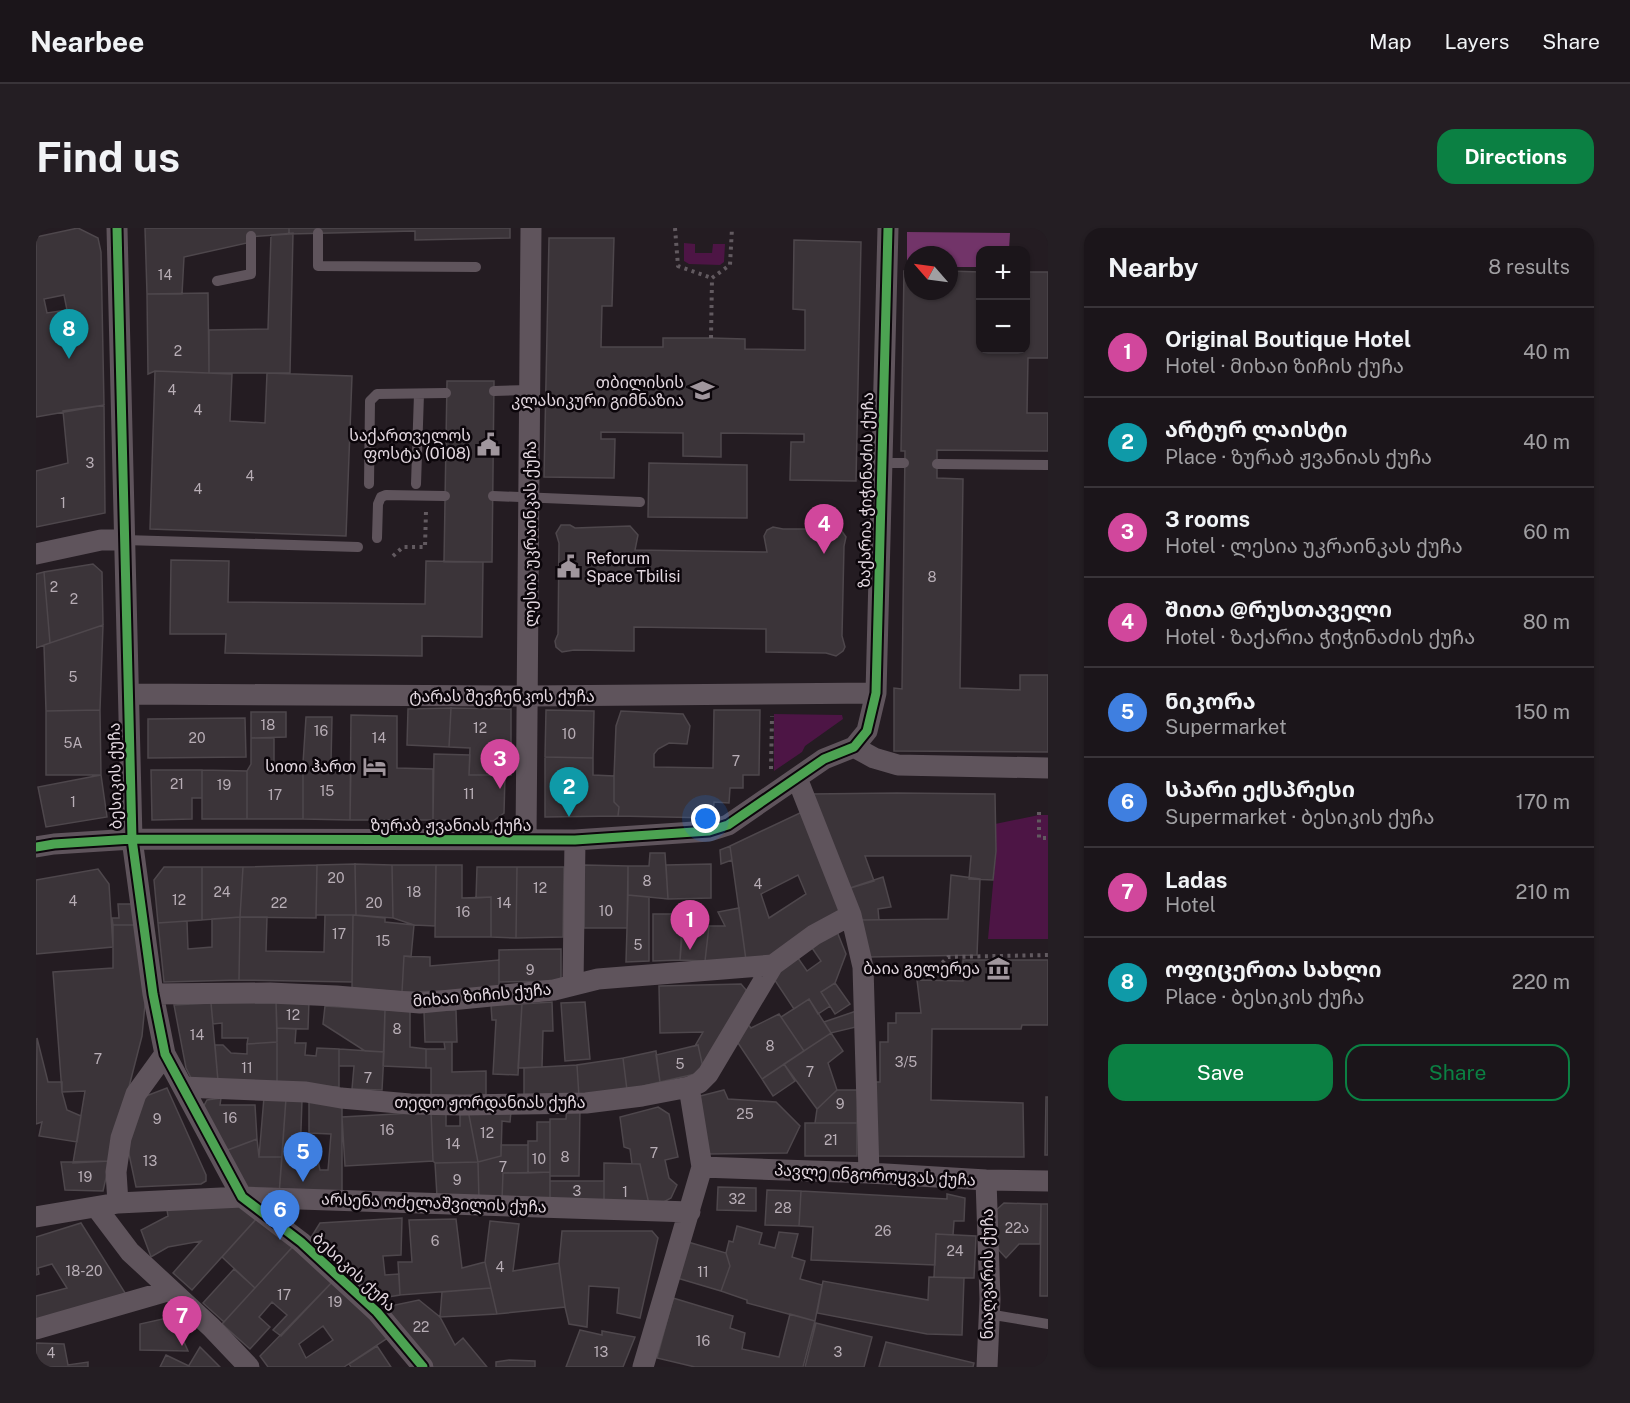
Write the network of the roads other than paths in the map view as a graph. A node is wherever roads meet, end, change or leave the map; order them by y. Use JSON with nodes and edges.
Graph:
{"nodes":[{"id":1,"x":117,"y":228,"type":"edge"},
{"id":2,"x":531,"y":228,"type":"edge"},
{"id":3,"x":888,"y":228,"type":"edge"},
{"id":4,"x":318,"y":233,"type":"dead end"},
{"id":5,"x":251,"y":236,"type":"dead end"},
{"id":6,"x":477,"y":267,"type":"dead end"},
{"id":7,"x":217,"y":281,"type":"dead end"},
{"id":8,"x":530,"y":390,"type":"junction"},
{"id":9,"x":495,"y":392,"type":"dead end"},
{"id":10,"x":446,"y":393,"type":"dead end"},
{"id":11,"x":419,"y":394,"type":"junction"},
{"id":12,"x":882,"y":463,"type":"junction"},
{"id":13,"x":904,"y":463,"type":"dead end"},
{"id":14,"x":937,"y":464,"type":"dead end"},
{"id":15,"x":1048,"y":465,"type":"edge"},
{"id":16,"x":369,"y":484,"type":"dead end"},
{"id":17,"x":416,"y":484,"type":"dead end"},
{"id":18,"x":445,"y":496,"type":"dead end"},
{"id":19,"x":493,"y":496,"type":"dead end"},
{"id":20,"x":530,"y":496,"type":"junction"},
{"id":21,"x":640,"y":502,"type":"dead end"},
{"id":22,"x":377,"y":538,"type":"dead end"},
{"id":23,"x":125,"y":540,"type":"junction"},
{"id":24,"x":358,"y":547,"type":"dead end"},
{"id":25,"x":36,"y":554,"type":"edge"},
{"id":26,"x":876,"y":693,"type":"junction"},
{"id":27,"x":129,"y":694,"type":"junction"},
{"id":28,"x":529,"y":696,"type":"junction"},
{"id":29,"x":854,"y":747,"type":"junction"},
{"id":30,"x":1048,"y":768,"type":"edge"},
{"id":31,"x":797,"y":778,"type":"junction"},
{"id":32,"x":132,"y":839,"type":"junction"},
{"id":33,"x":526,"y":840,"type":"junction"},
{"id":34,"x":575,"y":840,"type":"junction"},
{"id":35,"x":36,"y":847,"type":"edge"},
{"id":36,"x":851,"y":915,"type":"junction"},
{"id":37,"x":773,"y":966,"type":"junction"},
{"id":38,"x":573,"y":985,"type":"junction"},
{"id":39,"x":153,"y":994,"type":"junction"},
{"id":40,"x":165,"y":1054,"type":"junction"},
{"id":41,"x":183,"y":1087,"type":"junction"},
{"id":42,"x":689,"y":1087,"type":"junction"},
{"id":43,"x":702,"y":1167,"type":"junction"},
{"id":44,"x":869,"y":1173,"type":"junction"},
{"id":45,"x":986,"y":1180,"type":"junction"},
{"id":46,"x":1048,"y":1181,"type":"edge"},
{"id":47,"x":242,"y":1197,"type":"junction"},
{"id":48,"x":118,"y":1203,"type":"junction"},
{"id":49,"x":96,"y":1207,"type":"junction"},
{"id":50,"x":690,"y":1212,"type":"junction"},
{"id":51,"x":36,"y":1217,"type":"edge"},
{"id":52,"x":171,"y":1290,"type":"junction"},
{"id":53,"x":988,"y":1314,"type":"junction"},
{"id":54,"x":1048,"y":1324,"type":"edge"},
{"id":55,"x":36,"y":1329,"type":"edge"},
{"id":56,"x":647,"y":1366,"type":"edge"},
{"id":57,"x":249,"y":1367,"type":"edge"},
{"id":58,"x":423,"y":1367,"type":"edge"},
{"id":59,"x":987,"y":1367,"type":"edge"}],
"edges":[{"from":1,"to":23,"type":"street","name":"ბესიკის ქუჩა"},
{"from":2,"to":8,"type":"street","name":"ლესია უკრაინკას ქუჩა"},
{"from":3,"to":12,"type":"street","name":"ზაქარია ჭიჭინაძის ქუჩა"},
{"from":4,"to":6,"type":"lane"},
{"from":5,"to":7,"type":"lane"},
{"from":8,"to":9,"type":"lane"},
{"from":8,"to":20,"type":"street","name":"ლესია უკრაინკას ქუჩა"},
{"from":10,"to":11,"type":"lane"},
{"from":11,"to":16,"type":"lane"},
{"from":11,"to":17,"type":"lane"},
{"from":12,"to":13,"type":"lane"},
{"from":12,"to":26,"type":"street","name":"ზაქარია ჭიჭინაძის ქუჩა"},
{"from":14,"to":15,"type":"lane"},
{"from":18,"to":22,"type":"lane"},
{"from":19,"to":20,"type":"lane"},
{"from":20,"to":21,"type":"lane"},
{"from":20,"to":28,"type":"street","name":"ლესია უკრაინკას ქუჩა"},
{"from":23,"to":24,"type":"lane"},
{"from":23,"to":25,"type":"street"},
{"from":23,"to":27,"type":"street","name":"ბესიკის ქუჩა"},
{"from":26,"to":28,"type":"street","name":"ტარას შევჩენკოს ქუჩა"},
{"from":26,"to":29,"type":"street","name":"ზაქარია ჭიჭინაძის ქუჩა"},
{"from":27,"to":28,"type":"street","name":"ტარას შევჩენკოს ქუჩა"},
{"from":27,"to":32,"type":"street","name":"ბესიკის ქუჩა"},
{"from":28,"to":33,"type":"street","name":"ლესია უკრაინკას ქუჩა"},
{"from":29,"to":30,"type":"street"},
{"from":29,"to":31,"type":"street","name":"ზურაბ ჟვანიას ქუჩა"},
{"from":31,"to":34,"type":"street","name":"ზურაბ ჟვანიას ქუჩა"},
{"from":31,"to":36,"type":"street"},
{"from":32,"to":33,"type":"street","name":"ზურაბ ჟვანიას ქუჩა"},
{"from":32,"to":35,"type":"street","name":"ზურაბ ჟვანიას ქუჩა"},
{"from":32,"to":39,"type":"street","name":"ბესიკის ქუჩა"},
{"from":33,"to":34,"type":"street","name":"ზურაბ ჟვანიას ქუჩა"},
{"from":34,"to":38,"type":"street"},
{"from":36,"to":37,"type":"street"},
{"from":36,"to":44,"type":"street"},
{"from":37,"to":38,"type":"street","name":"მიხაი ზიჩის ქუჩა"},
{"from":37,"to":42,"type":"street"},
{"from":38,"to":39,"type":"street","name":"მიხაი ზიჩის ქუჩა"},
{"from":39,"to":40,"type":"street","name":"ბესიკის ქუჩა"},
{"from":40,"to":41,"type":"street","name":"ბესიკის ქუჩა"},
{"from":40,"to":48,"type":"street"},
{"from":41,"to":42,"type":"street","name":"თედო ჟორდანიას ქუჩა"},
{"from":41,"to":47,"type":"street","name":"ბესიკის ქუჩა"},
{"from":42,"to":43,"type":"street"},
{"from":43,"to":44,"type":"street","name":"პავლე ინგოროყვას ქუჩა"},
{"from":43,"to":50,"type":"street"},
{"from":44,"to":45,"type":"street","name":"პავლე ინგოროყვას ქუჩა"},
{"from":45,"to":46,"type":"street","name":"პავლე ინგოროყვას ქუჩა"},
{"from":45,"to":53,"type":"street","name":"ნიაღვარის ქუჩა"},
{"from":47,"to":48,"type":"street","name":"არსენა ოძელაშვილის ქუჩა"},
{"from":47,"to":50,"type":"street","name":"არსენა ოძელაშვილის ქუჩა"},
{"from":47,"to":58,"type":"street","name":"ბესიკის ქუჩა"},
{"from":48,"to":49,"type":"street","name":"არსენა ოძელაშვილის ქუჩა"},
{"from":49,"to":51,"type":"street","name":"არსენა ოძელაშვილის ქუჩა"},
{"from":49,"to":52,"type":"street"},
{"from":50,"to":56,"type":"street"},
{"from":52,"to":55,"type":"street"},
{"from":52,"to":57,"type":"street"},
{"from":53,"to":54,"type":"lane"},
{"from":53,"to":59,"type":"street","name":"ნიაღვარის ქუჩა"}]}
